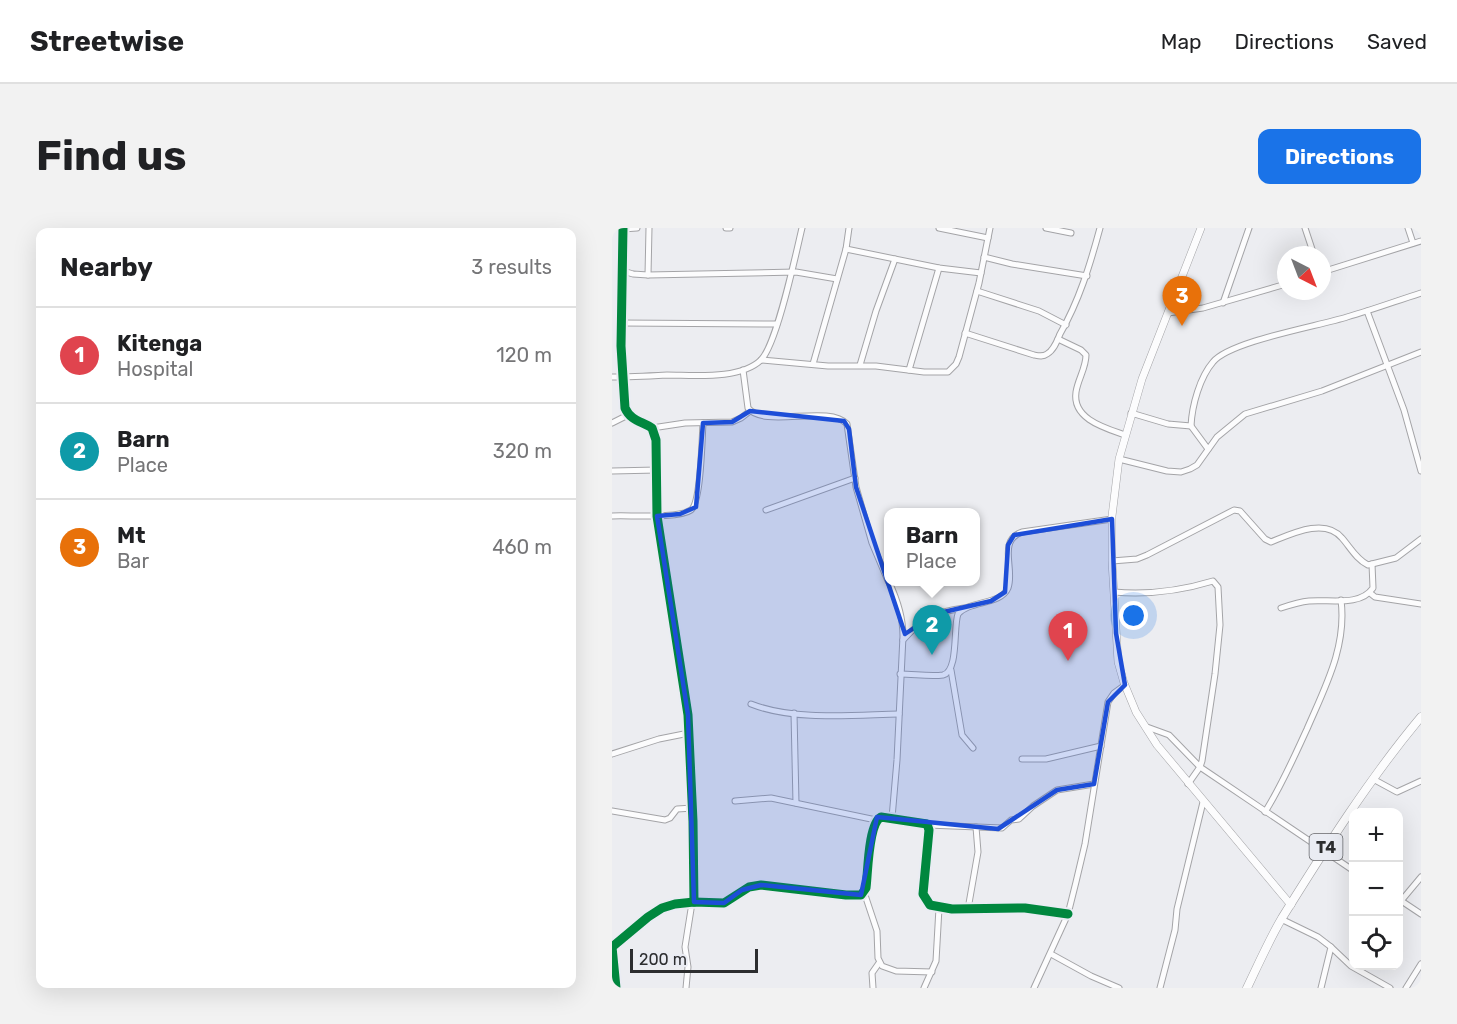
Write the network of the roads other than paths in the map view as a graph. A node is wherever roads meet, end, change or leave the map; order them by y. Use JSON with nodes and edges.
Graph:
{"nodes":[{"id":1,"x":637,"y":228,"type":"edge"},
{"id":2,"x":649,"y":228,"type":"edge"},
{"id":3,"x":726,"y":228,"type":"edge"},
{"id":4,"x":730,"y":228,"type":"edge"},
{"id":5,"x":802,"y":228,"type":"edge"},
{"id":6,"x":849,"y":228,"type":"edge"},
{"id":7,"x":939,"y":228,"type":"edge"},
{"id":8,"x":990,"y":228,"type":"edge"},
{"id":9,"x":1046,"y":228,"type":"edge"},
{"id":10,"x":1101,"y":228,"type":"edge"},
{"id":11,"x":1200,"y":228,"type":"edge"},
{"id":12,"x":1249,"y":228,"type":"edge"},
{"id":13,"x":1305,"y":228,"type":"edge"},
{"id":14,"x":1408,"y":228,"type":"edge"},
{"id":15,"x":623,"y":229,"type":"edge"},
{"id":16,"x":949,"y":229,"type":"edge"},
{"id":17,"x":1071,"y":233,"type":"dead end"},
{"id":18,"x":988,"y":238,"type":"junction"},
{"id":19,"x":1421,"y":241,"type":"edge"},
{"id":20,"x":1413,"y":243,"type":"junction"},
{"id":21,"x":1311,"y":246,"type":"edge"},
{"id":22,"x":846,"y":249,"type":"junction"},
{"id":23,"x":984,"y":257,"type":"junction"},
{"id":24,"x":895,"y":260,"type":"junction"},
{"id":25,"x":939,"y":268,"type":"junction"},
{"id":26,"x":1331,"y":269,"type":"edge"},
{"id":27,"x":622,"y":271,"type":"junction"},
{"id":28,"x":790,"y":272,"type":"junction"},
{"id":29,"x":981,"y":273,"type":"junction"},
{"id":30,"x":639,"y":275,"type":"junction"},
{"id":31,"x":648,"y":275,"type":"junction"},
{"id":32,"x":1087,"y":276,"type":"junction"},
{"id":33,"x":837,"y":279,"type":"junction"},
{"id":34,"x":622,"y":283,"type":"junction"},
{"id":35,"x":1277,"y":287,"type":"edge"},
{"id":36,"x":977,"y":291,"type":"junction"},
{"id":37,"x":1421,"y":293,"type":"edge"},
{"id":38,"x":1223,"y":303,"type":"junction"},
{"id":39,"x":1367,"y":311,"type":"junction"},
{"id":40,"x":1168,"y":313,"type":"junction"},
{"id":41,"x":621,"y":323,"type":"junction"},
{"id":42,"x":777,"y":324,"type":"junction"},
{"id":43,"x":1066,"y":325,"type":"junction"},
{"id":44,"x":965,"y":333,"type":"junction"},
{"id":45,"x":1058,"y":339,"type":"junction"},
{"id":46,"x":1421,"y":352,"type":"edge"},
{"id":47,"x":761,"y":360,"type":"junction"},
{"id":48,"x":813,"y":364,"type":"junction"},
{"id":49,"x":1387,"y":364,"type":"junction"},
{"id":50,"x":860,"y":365,"type":"junction"},
{"id":51,"x":742,"y":370,"type":"junction"},
{"id":52,"x":909,"y":370,"type":"junction"},
{"id":53,"x":612,"y":377,"type":"edge"},
{"id":54,"x":623,"y":377,"type":"junction"},
{"id":55,"x":750,"y":411,"type":"junction"},
{"id":56,"x":1131,"y":413,"type":"junction"},
{"id":57,"x":628,"y":415,"type":"junction"},
{"id":58,"x":612,"y":423,"type":"edge"},
{"id":59,"x":703,"y":423,"type":"junction"},
{"id":60,"x":1191,"y":426,"type":"junction"},
{"id":61,"x":652,"y":428,"type":"junction"},
{"id":62,"x":1125,"y":435,"type":"junction"},
{"id":63,"x":1208,"y":449,"type":"junction"},
{"id":64,"x":1119,"y":459,"type":"junction"},
{"id":65,"x":657,"y":470,"type":"junction"},
{"id":66,"x":612,"y":471,"type":"edge"},
{"id":67,"x":1421,"y":471,"type":"edge"},
{"id":68,"x":855,"y":478,"type":"junction"},
{"id":69,"x":766,"y":510,"type":"dead end"},
{"id":70,"x":612,"y":516,"type":"edge"},
{"id":71,"x":657,"y":516,"type":"junction"},
{"id":72,"x":1112,"y":519,"type":"junction"},
{"id":73,"x":1421,"y":539,"type":"edge"},
{"id":74,"x":1112,"y":561,"type":"junction"},
{"id":75,"x":1372,"y":564,"type":"junction"},
{"id":76,"x":884,"y":570,"type":"edge"},
{"id":77,"x":891,"y":586,"type":"edge"},
{"id":78,"x":1114,"y":592,"type":"junction"},
{"id":79,"x":1370,"y":593,"type":"junction"},
{"id":80,"x":1341,"y":600,"type":"junction"},
{"id":81,"x":1421,"y":604,"type":"edge"},
{"id":82,"x":965,"y":608,"type":"junction"},
{"id":83,"x":1281,"y":608,"type":"dead end"},
{"id":84,"x":903,"y":640,"type":"junction"},
{"id":85,"x":951,"y":670,"type":"junction"},
{"id":86,"x":900,"y":674,"type":"junction"},
{"id":87,"x":1125,"y":685,"type":"junction"},
{"id":88,"x":751,"y":704,"type":"dead end"},
{"id":89,"x":794,"y":713,"type":"junction"},
{"id":90,"x":899,"y":714,"type":"junction"},
{"id":91,"x":1421,"y":717,"type":"edge"},
{"id":92,"x":1143,"y":725,"type":"junction"},
{"id":93,"x":689,"y":733,"type":"junction"},
{"id":94,"x":1101,"y":746,"type":"junction"},
{"id":95,"x":973,"y":748,"type":"dead end"},
{"id":96,"x":612,"y":754,"type":"edge"},
{"id":97,"x":1022,"y":759,"type":"dead end"},
{"id":98,"x":1200,"y":767,"type":"junction"},
{"id":99,"x":1373,"y":779,"type":"junction"},
{"id":100,"x":1421,"y":781,"type":"edge"},
{"id":101,"x":1094,"y":784,"type":"junction"},
{"id":102,"x":1188,"y":784,"type":"junction"},
{"id":103,"x":735,"y":801,"type":"dead end"},
{"id":104,"x":1203,"y":802,"type":"junction"},
{"id":105,"x":796,"y":803,"type":"junction"},
{"id":106,"x":693,"y":808,"type":"junction"},
{"id":107,"x":612,"y":811,"type":"edge"},
{"id":108,"x":1265,"y":812,"type":"junction"},
{"id":109,"x":892,"y":818,"type":"junction"},
{"id":110,"x":876,"y":820,"type":"junction"},
{"id":111,"x":928,"y":825,"type":"junction"},
{"id":112,"x":976,"y":827,"type":"junction"},
{"id":113,"x":1324,"y":851,"type":"junction"},
{"id":114,"x":1349,"y":868,"type":"edge"},
{"id":115,"x":1421,"y":877,"type":"edge"},
{"id":116,"x":864,"y":892,"type":"junction"},
{"id":117,"x":1403,"y":897,"type":"edge"},
{"id":118,"x":693,"y":902,"type":"junction"},
{"id":119,"x":1403,"y":902,"type":"edge"},
{"id":120,"x":1291,"y":905,"type":"junction"},
{"id":121,"x":939,"y":908,"type":"junction"},
{"id":122,"x":968,"y":909,"type":"junction"},
{"id":123,"x":1068,"y":914,"type":"junction"},
{"id":124,"x":1421,"y":914,"type":"edge"},
{"id":125,"x":1281,"y":919,"type":"junction"},
{"id":126,"x":1331,"y":947,"type":"junction"},
{"id":127,"x":1051,"y":954,"type":"junction"},
{"id":128,"x":879,"y":963,"type":"junction"},
{"id":129,"x":1421,"y":964,"type":"edge"},
{"id":130,"x":932,"y":972,"type":"junction"},
{"id":131,"x":616,"y":988,"type":"edge"},
{"id":132,"x":686,"y":988,"type":"edge"},
{"id":133,"x":873,"y":988,"type":"edge"},
{"id":134,"x":924,"y":988,"type":"edge"},
{"id":135,"x":1034,"y":988,"type":"edge"},
{"id":136,"x":1119,"y":988,"type":"edge"},
{"id":137,"x":1160,"y":988,"type":"edge"},
{"id":138,"x":1247,"y":988,"type":"edge"},
{"id":139,"x":1321,"y":988,"type":"edge"},
{"id":140,"x":1389,"y":988,"type":"edge"},
{"id":141,"x":1406,"y":988,"type":"edge"}],
"edges":[{"from":1,"to":15,"type":"street"},
{"from":2,"to":31,"type":"street"},
{"from":3,"to":4,"type":"street"},
{"from":5,"to":28,"type":"street"},
{"from":6,"to":22,"type":"street"},
{"from":7,"to":16,"type":"street"},
{"from":8,"to":18,"type":"street"},
{"from":9,"to":17,"type":"street"},
{"from":10,"to":32,"type":"street"},
{"from":11,"to":40,"type":"main road"},
{"from":12,"to":38,"type":"street"},
{"from":13,"to":21,"type":"street"},
{"from":14,"to":20,"type":"street"},
{"from":15,"to":27,"type":"street"},
{"from":16,"to":18,"type":"street"},
{"from":18,"to":23,"type":"street"},
{"from":19,"to":20,"type":"street"},
{"from":20,"to":26,"type":"street"},
{"from":22,"to":24,"type":"street"},
{"from":22,"to":33,"type":"street"},
{"from":23,"to":29,"type":"street"},
{"from":23,"to":32,"type":"street"},
{"from":24,"to":25,"type":"street"},
{"from":24,"to":50,"type":"street"},
{"from":25,"to":29,"type":"street"},
{"from":25,"to":52,"type":"street"},
{"from":27,"to":30,"type":"street"},
{"from":27,"to":34,"type":"street"},
{"from":28,"to":31,"type":"street"},
{"from":28,"to":33,"type":"street"},
{"from":28,"to":42,"type":"street"},
{"from":29,"to":36,"type":"street"},
{"from":30,"to":31,"type":"street"},
{"from":30,"to":34,"type":"street"},
{"from":32,"to":43,"type":"street"},
{"from":33,"to":48,"type":"street"},
{"from":34,"to":41,"type":"street"},
{"from":35,"to":38,"type":"street"},
{"from":36,"to":43,"type":"street"},
{"from":36,"to":44,"type":"street"},
{"from":37,"to":39,"type":"street"},
{"from":38,"to":40,"type":"street"},
{"from":39,"to":49,"type":"street"},
{"from":39,"to":60,"type":"street"},
{"from":40,"to":56,"type":"main road"},
{"from":41,"to":42,"type":"street"},
{"from":41,"to":54,"type":"street"},
{"from":42,"to":47,"type":"street"},
{"from":43,"to":45,"type":"street"},
{"from":44,"to":45,"type":"street"},
{"from":44,"to":52,"type":"street"},
{"from":45,"to":62,"type":"street"},
{"from":46,"to":49,"type":"street"},
{"from":47,"to":48,"type":"street"},
{"from":47,"to":51,"type":"street"},
{"from":48,"to":50,"type":"street"},
{"from":49,"to":63,"type":"street"},
{"from":49,"to":67,"type":"street"},
{"from":50,"to":52,"type":"street"},
{"from":51,"to":54,"type":"street"},
{"from":51,"to":55,"type":"street"},
{"from":53,"to":54,"type":"street"},
{"from":54,"to":57,"type":"street"},
{"from":55,"to":59,"type":"street"},
{"from":55,"to":68,"type":"street"},
{"from":56,"to":60,"type":"street"},
{"from":56,"to":62,"type":"main road"},
{"from":57,"to":58,"type":"street"},
{"from":57,"to":61,"type":"street"},
{"from":59,"to":61,"type":"street"},
{"from":59,"to":71,"type":"street"},
{"from":60,"to":63,"type":"street"},
{"from":61,"to":65,"type":"street"},
{"from":62,"to":64,"type":"main road"},
{"from":63,"to":64,"type":"street"},
{"from":64,"to":72,"type":"main road"},
{"from":65,"to":66,"type":"street"},
{"from":65,"to":71,"type":"street"},
{"from":68,"to":69,"type":"street"},
{"from":68,"to":76,"type":"street"},
{"from":70,"to":71,"type":"street"},
{"from":71,"to":93,"type":"street"},
{"from":72,"to":74,"type":"main road"},
{"from":72,"to":82,"type":"street"},
{"from":73,"to":75,"type":"street"},
{"from":74,"to":75,"type":"street"},
{"from":74,"to":78,"type":"main road"},
{"from":75,"to":79,"type":"street"},
{"from":77,"to":84,"type":"street"},
{"from":78,"to":87,"type":"main road"},
{"from":78,"to":98,"type":"street"},
{"from":79,"to":80,"type":"street"},
{"from":79,"to":81,"type":"street"},
{"from":80,"to":83,"type":"street"},
{"from":80,"to":108,"type":"street"},
{"from":82,"to":84,"type":"street"},
{"from":82,"to":85,"type":"street"},
{"from":84,"to":86,"type":"street"},
{"from":85,"to":86,"type":"street"},
{"from":85,"to":95,"type":"street"},
{"from":86,"to":90,"type":"street"},
{"from":87,"to":92,"type":"main road"},
{"from":87,"to":94,"type":"street"},
{"from":88,"to":89,"type":"street"},
{"from":89,"to":90,"type":"street"},
{"from":89,"to":105,"type":"street"},
{"from":90,"to":109,"type":"street"},
{"from":91,"to":99,"type":"highway","number":"T4"},
{"from":92,"to":98,"type":"street"},
{"from":92,"to":102,"type":"main road"},
{"from":93,"to":96,"type":"street"},
{"from":93,"to":106,"type":"street"},
{"from":94,"to":97,"type":"street"},
{"from":94,"to":101,"type":"street"},
{"from":98,"to":102,"type":"street"},
{"from":98,"to":108,"type":"street"},
{"from":99,"to":100,"type":"street"},
{"from":99,"to":113,"type":"highway","number":"T4"},
{"from":101,"to":112,"type":"street"},
{"from":101,"to":123,"type":"street"},
{"from":102,"to":104,"type":"main road"},
{"from":103,"to":105,"type":"street"},
{"from":104,"to":120,"type":"main road"},
{"from":104,"to":137,"type":"street"},
{"from":105,"to":110,"type":"street"},
{"from":106,"to":107,"type":"street"},
{"from":106,"to":118,"type":"street"},
{"from":108,"to":113,"type":"street"},
{"from":109,"to":110,"type":"street"},
{"from":109,"to":111,"type":"street"},
{"from":110,"to":116,"type":"street"},
{"from":111,"to":112,"type":"street"},
{"from":111,"to":121,"type":"street"},
{"from":112,"to":122,"type":"street"},
{"from":113,"to":114,"type":"street"},
{"from":113,"to":120,"type":"highway","number":"T4"},
{"from":115,"to":117,"type":"street"},
{"from":116,"to":118,"type":"street"},
{"from":116,"to":128,"type":"street"},
{"from":118,"to":131,"type":"street"},
{"from":118,"to":132,"type":"street"},
{"from":119,"to":124,"type":"street"},
{"from":120,"to":125,"type":"highway","number":"T4"},
{"from":121,"to":122,"type":"street"},
{"from":121,"to":130,"type":"street"},
{"from":122,"to":123,"type":"street"},
{"from":123,"to":127,"type":"street"},
{"from":125,"to":126,"type":"street"},
{"from":125,"to":138,"type":"highway","number":"T4"},
{"from":126,"to":139,"type":"street"},
{"from":126,"to":140,"type":"street"},
{"from":127,"to":135,"type":"street"},
{"from":127,"to":136,"type":"street"},
{"from":128,"to":130,"type":"street"},
{"from":128,"to":133,"type":"street"},
{"from":129,"to":141,"type":"street"},
{"from":130,"to":134,"type":"street"}]}
